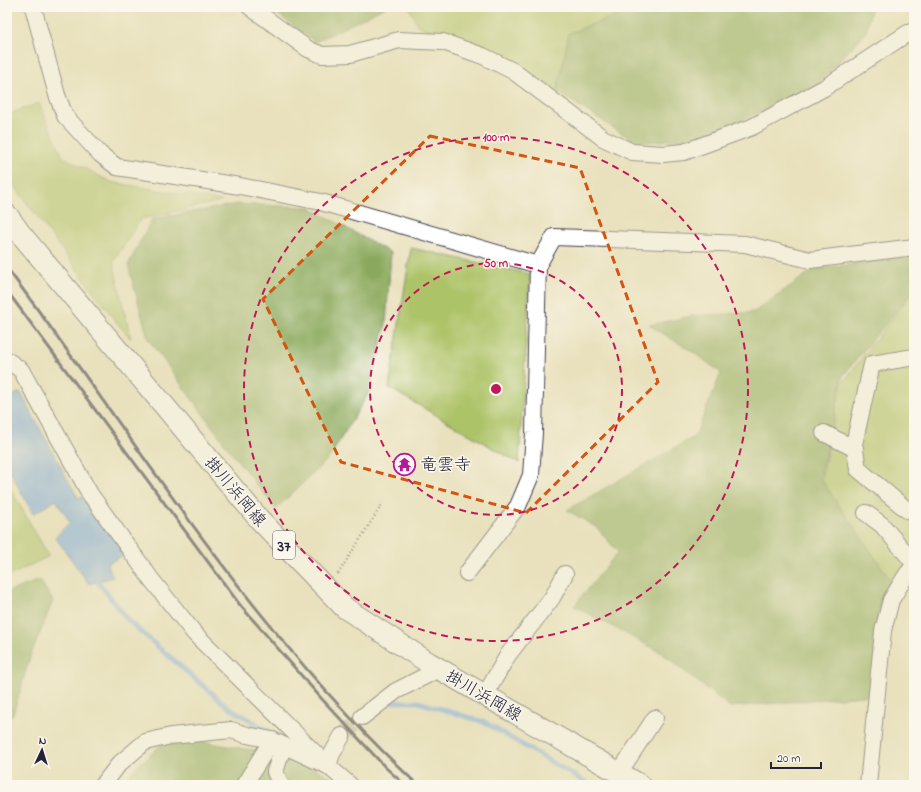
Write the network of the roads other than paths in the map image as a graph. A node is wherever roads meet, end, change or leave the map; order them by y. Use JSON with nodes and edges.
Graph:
{"nodes":[{"id":1,"x":33,"y":7,"type":"edge"},
{"id":2,"x":250,"y":7,"type":"edge"},
{"id":3,"x":914,"y":31,"type":"edge"},
{"id":4,"x":7,"y":215,"type":"edge"},
{"id":5,"x":914,"y":247,"type":"edge"},
{"id":6,"x":538,"y":265,"type":"junction"},
{"id":7,"x":914,"y":357,"type":"edge"},
{"id":8,"x":7,"y":360,"type":"edge"},
{"id":9,"x":824,"y":433,"type":"dead end"},
{"id":10,"x":855,"y":449,"type":"junction"},
{"id":11,"x":914,"y":510,"type":"edge"},
{"id":12,"x":866,"y":512,"type":"dead end"},
{"id":13,"x":914,"y":565,"type":"edge"},
{"id":14,"x":468,"y":573,"type":"dead end"},
{"id":15,"x":565,"y":574,"type":"dead end"},
{"id":16,"x":439,"y":669,"type":"junction"},
{"id":17,"x":485,"y":695,"type":"junction"},
{"id":18,"x":362,"y":717,"type":"tunnel mouth"},
{"id":19,"x":655,"y":718,"type":"dead end"},
{"id":20,"x":342,"y":736,"type":"tunnel mouth"},
{"id":21,"x":277,"y":744,"type":"junction"},
{"id":22,"x":328,"y":766,"type":"junction"},
{"id":23,"x":619,"y":773,"type":"junction"},
{"id":24,"x":103,"y":785,"type":"edge"},
{"id":25,"x":244,"y":785,"type":"edge"},
{"id":26,"x":281,"y":785,"type":"edge"},
{"id":27,"x":350,"y":785,"type":"edge"},
{"id":28,"x":640,"y":785,"type":"edge"},
{"id":29,"x":868,"y":785,"type":"edge"}],
"edges":[{"from":1,"to":6,"type":"street"},
{"from":2,"to":3,"type":"street"},
{"from":4,"to":16,"type":"main road","name":"掛川浜岡線","number":"37"},
{"from":5,"to":6,"type":"street"},
{"from":6,"to":14,"type":"street"},
{"from":7,"to":10,"type":"street"},
{"from":8,"to":22,"type":"street"},
{"from":9,"to":10,"type":"street"},
{"from":10,"to":11,"type":"street"},
{"from":12,"to":13,"type":"street"},
{"from":13,"to":29,"type":"street"},
{"from":15,"to":17,"type":"street"},
{"from":16,"to":17,"type":"main road","name":"掛川浜岡線","number":"37"},
{"from":16,"to":18,"type":"street"},
{"from":17,"to":23,"type":"main road","name":"掛川浜岡線","number":"37"},
{"from":19,"to":23,"type":"street"},
{"from":20,"to":22,"type":"street"},
{"from":21,"to":22,"type":"street"},
{"from":21,"to":24,"type":"street"},
{"from":21,"to":25,"type":"street"},
{"from":21,"to":26,"type":"street"},
{"from":22,"to":27,"type":"street"},
{"from":23,"to":28,"type":"main road","name":"掛川浜岡線","number":"37"}]}
